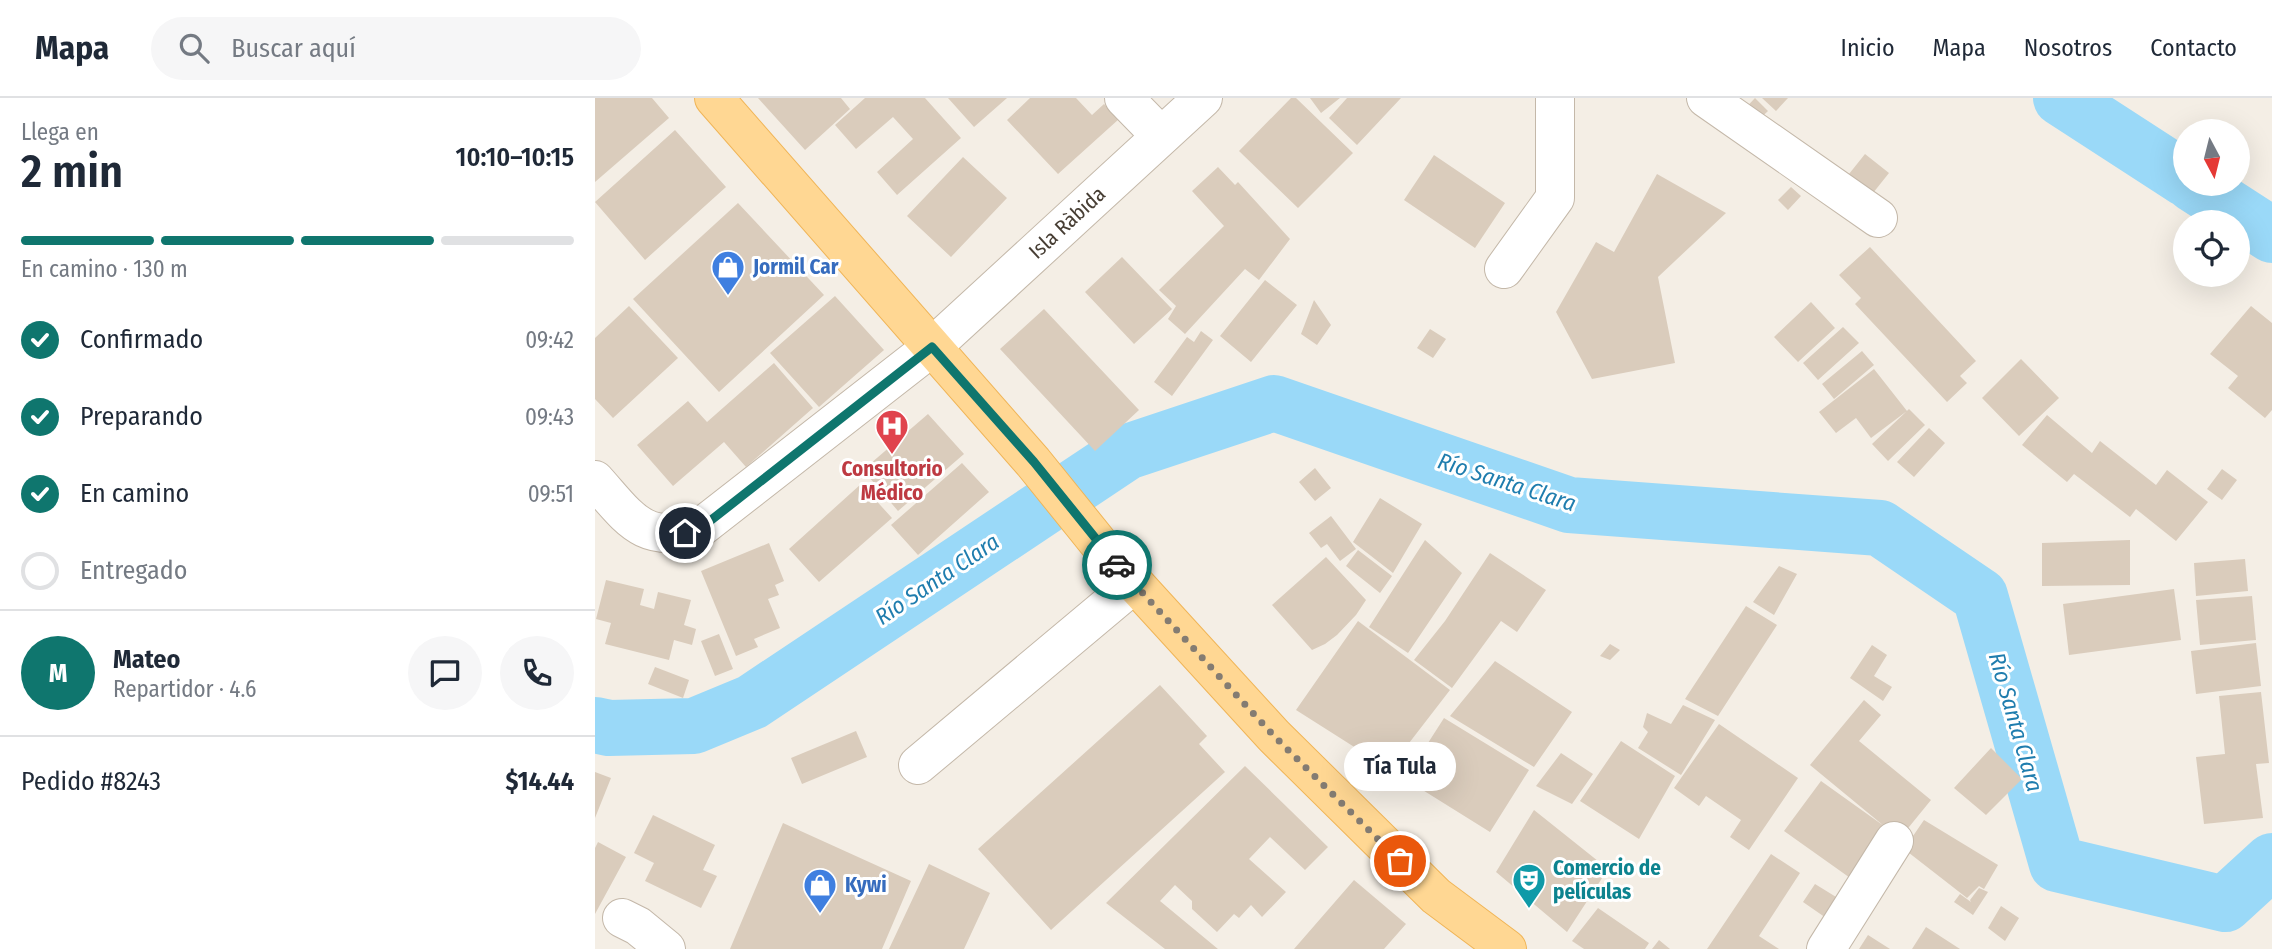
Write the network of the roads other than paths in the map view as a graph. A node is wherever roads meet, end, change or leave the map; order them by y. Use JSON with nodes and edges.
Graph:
{"nodes":[{"id":1,"x":714,"y":98,"type":"edge"},
{"id":2,"x":1124,"y":98,"type":"edge"},
{"id":3,"x":1203,"y":98,"type":"edge"},
{"id":4,"x":1555,"y":98,"type":"edge"},
{"id":5,"x":1706,"y":98,"type":"edge"},
{"id":6,"x":1161,"y":136,"type":"junction"},
{"id":7,"x":1878,"y":218,"type":"dead end"},
{"id":8,"x":1504,"y":269,"type":"dead end"},
{"id":9,"x":932,"y":347,"type":"junction"},
{"id":10,"x":595,"y":480,"type":"edge"},
{"id":11,"x":1134,"y":584,"type":"junction"},
{"id":12,"x":918,"y":765,"type":"dead end"},
{"id":13,"x":1893,"y":841,"type":"dead end"},
{"id":14,"x":622,"y":918,"type":"dead end"},
{"id":15,"x":666,"y":949,"type":"edge"},
{"id":16,"x":1507,"y":949,"type":"edge"},
{"id":17,"x":1826,"y":949,"type":"edge"}],
"edges":[{"from":1,"to":9,"type":"main road"},
{"from":2,"to":6,"type":"street"},
{"from":3,"to":6,"type":"street","name":"Isla Ràbida"},
{"from":4,"to":8,"type":"street"},
{"from":5,"to":7,"type":"street"},
{"from":6,"to":9,"type":"street","name":"Isla Ràbida"},
{"from":9,"to":10,"type":"street","name":"Isla Ràbida"},
{"from":9,"to":11,"type":"main road"},
{"from":11,"to":12,"type":"street"},
{"from":11,"to":16,"type":"main road"},
{"from":13,"to":17,"type":"street"},
{"from":14,"to":15,"type":"street"}]}
